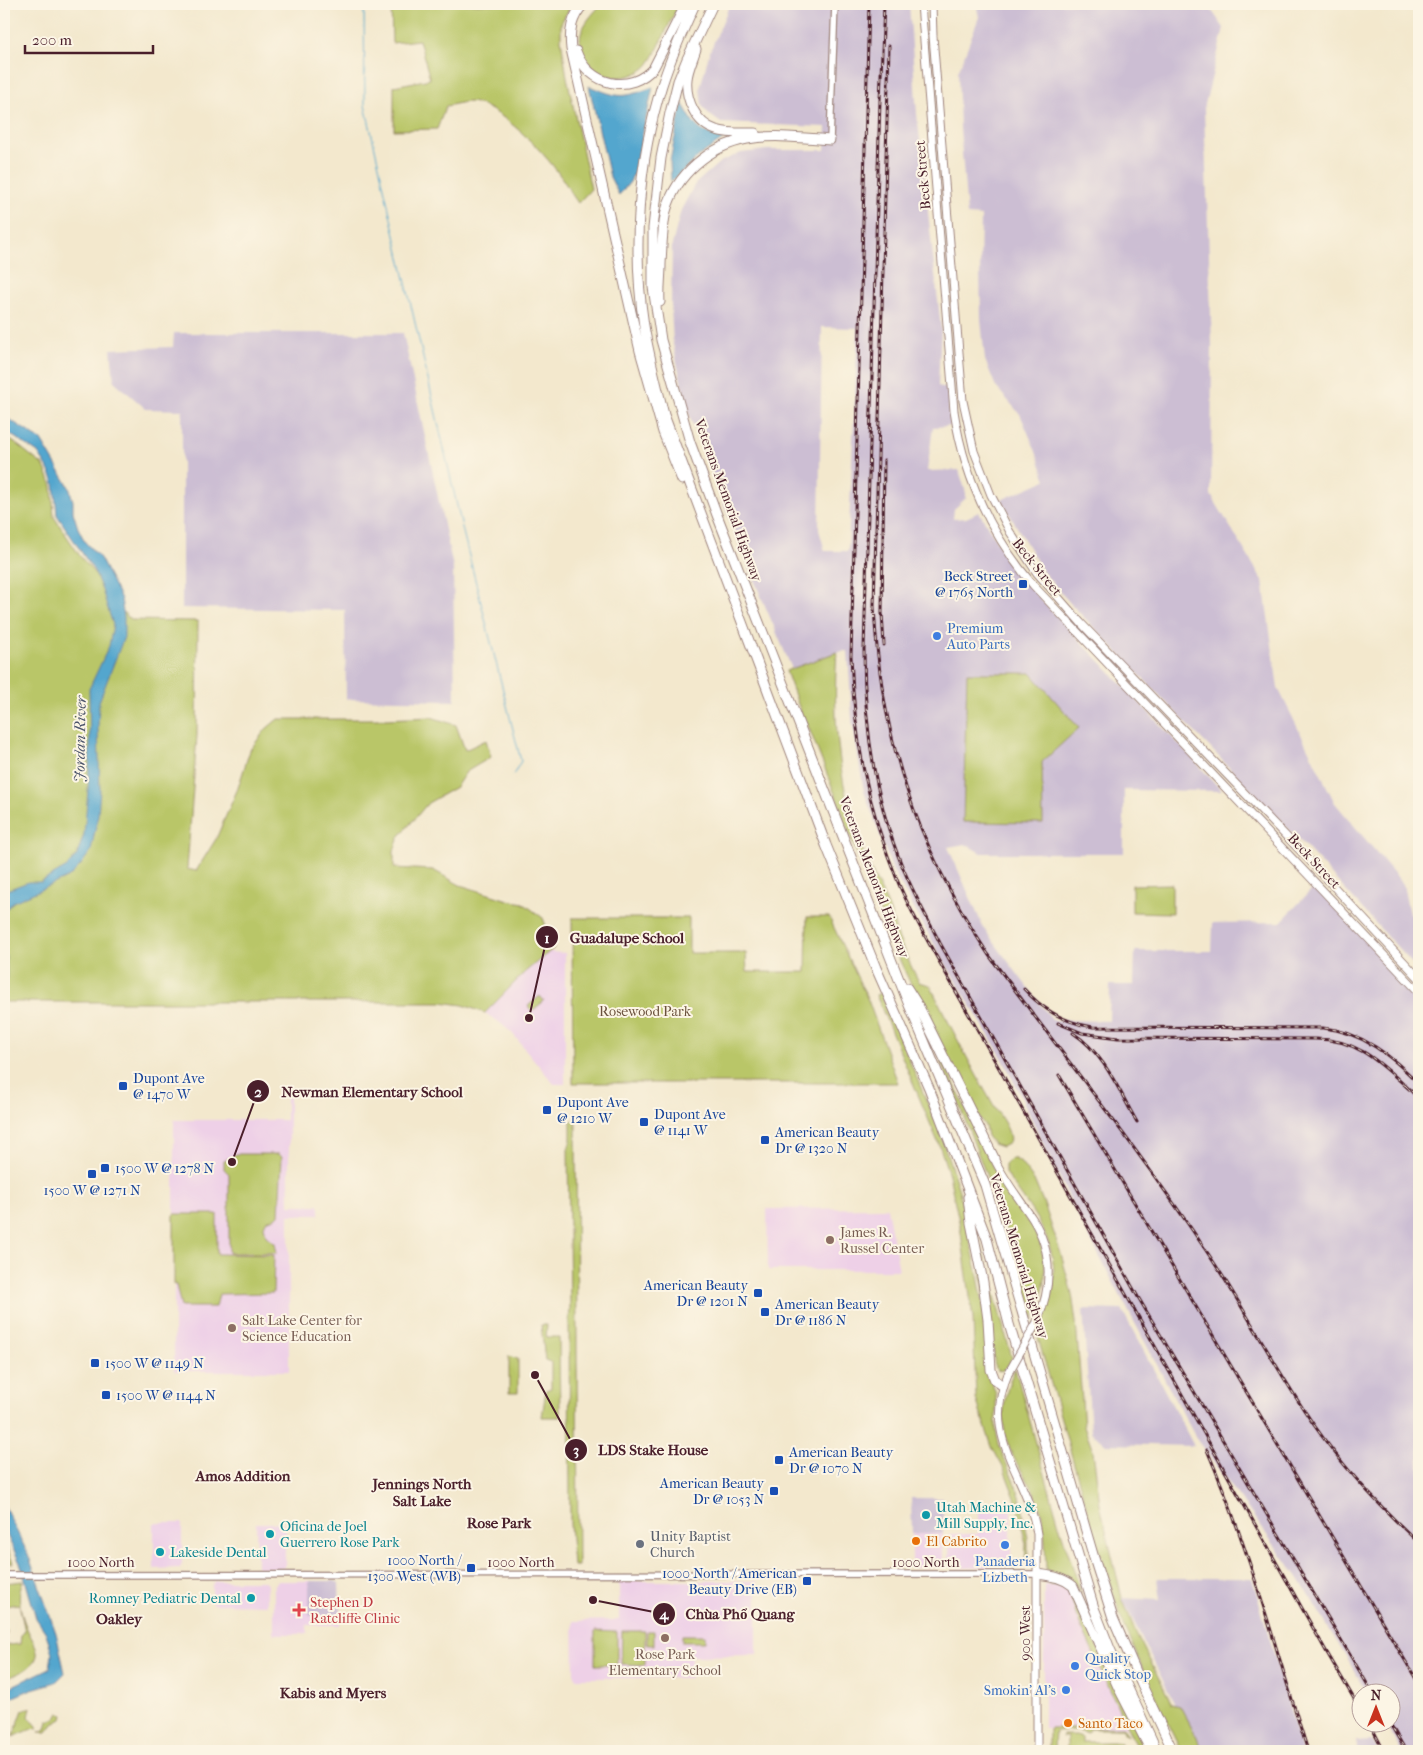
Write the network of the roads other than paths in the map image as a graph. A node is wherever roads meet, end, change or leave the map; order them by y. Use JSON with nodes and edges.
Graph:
{"nodes":[{"id":1,"x":584,"y":4,"type":"edge"},
{"id":2,"x":589,"y":4,"type":"edge"},
{"id":3,"x":686,"y":4,"type":"edge"},
{"id":4,"x":695,"y":4,"type":"edge"},
{"id":5,"x":714,"y":4,"type":"edge"},
{"id":6,"x":835,"y":4,"type":"edge"},
{"id":7,"x":921,"y":4,"type":"edge"},
{"id":8,"x":932,"y":6,"type":"edge"},
{"id":9,"x":831,"y":137,"type":"junction"},
{"id":10,"x":661,"y":340,"type":"junction"},
{"id":11,"x":711,"y":539,"type":"junction"},
{"id":12,"x":895,"y":968,"type":"junction"},
{"id":13,"x":1419,"y":978,"type":"edge"},
{"id":14,"x":1419,"y":992,"type":"edge"},
{"id":15,"x":994,"y":1158,"type":"joint"},
{"id":16,"x":965,"y":1180,"type":"junction"},
{"id":17,"x":1003,"y":1386,"type":"junction"},
{"id":18,"x":1038,"y":1574,"type":"junction"},
{"id":19,"x":4,"y":1575,"type":"edge"},
{"id":20,"x":1037,"y":1751,"type":"edge"},
{"id":21,"x":1151,"y":1751,"type":"edge"},
{"id":22,"x":1157,"y":1751,"type":"edge"},
{"id":23,"x":1173,"y":1751,"type":"edge"}],
"edges":[{"from":1,"to":11,"type":"highway"},
{"from":2,"to":3,"type":"highway"},
{"from":4,"to":11,"type":"highway","name":"Veterans Memorial Highway"},
{"from":5,"to":9,"type":"highway"},
{"from":5,"to":10,"type":"highway","name":"Veterans Memorial Highway"},
{"from":6,"to":9,"type":"street"},
{"from":7,"to":14,"type":"main road","name":"Beck Street"},
{"from":8,"to":13,"type":"main road","name":"Beck Street"},
{"from":9,"to":10,"type":"highway"},
{"from":10,"to":12,"type":"highway","name":"Veterans Memorial Highway"},
{"from":11,"to":16,"type":"highway","name":"Veterans Memorial Highway"},
{"from":12,"to":15,"type":"highway"},
{"from":12,"to":23,"type":"highway","name":"Veterans Memorial Highway"},
{"from":15,"to":17,"type":"main road","name":"900 West","bridge":true},
{"from":16,"to":17,"type":"highway"},
{"from":16,"to":22,"type":"highway","name":"Veterans Memorial Highway"},
{"from":17,"to":18,"type":"main road","name":"900 West"},
{"from":18,"to":19,"type":"street","name":"1000 North"},
{"from":18,"to":20,"type":"main road","name":"900 West"},
{"from":18,"to":21,"type":"highway"}]}
